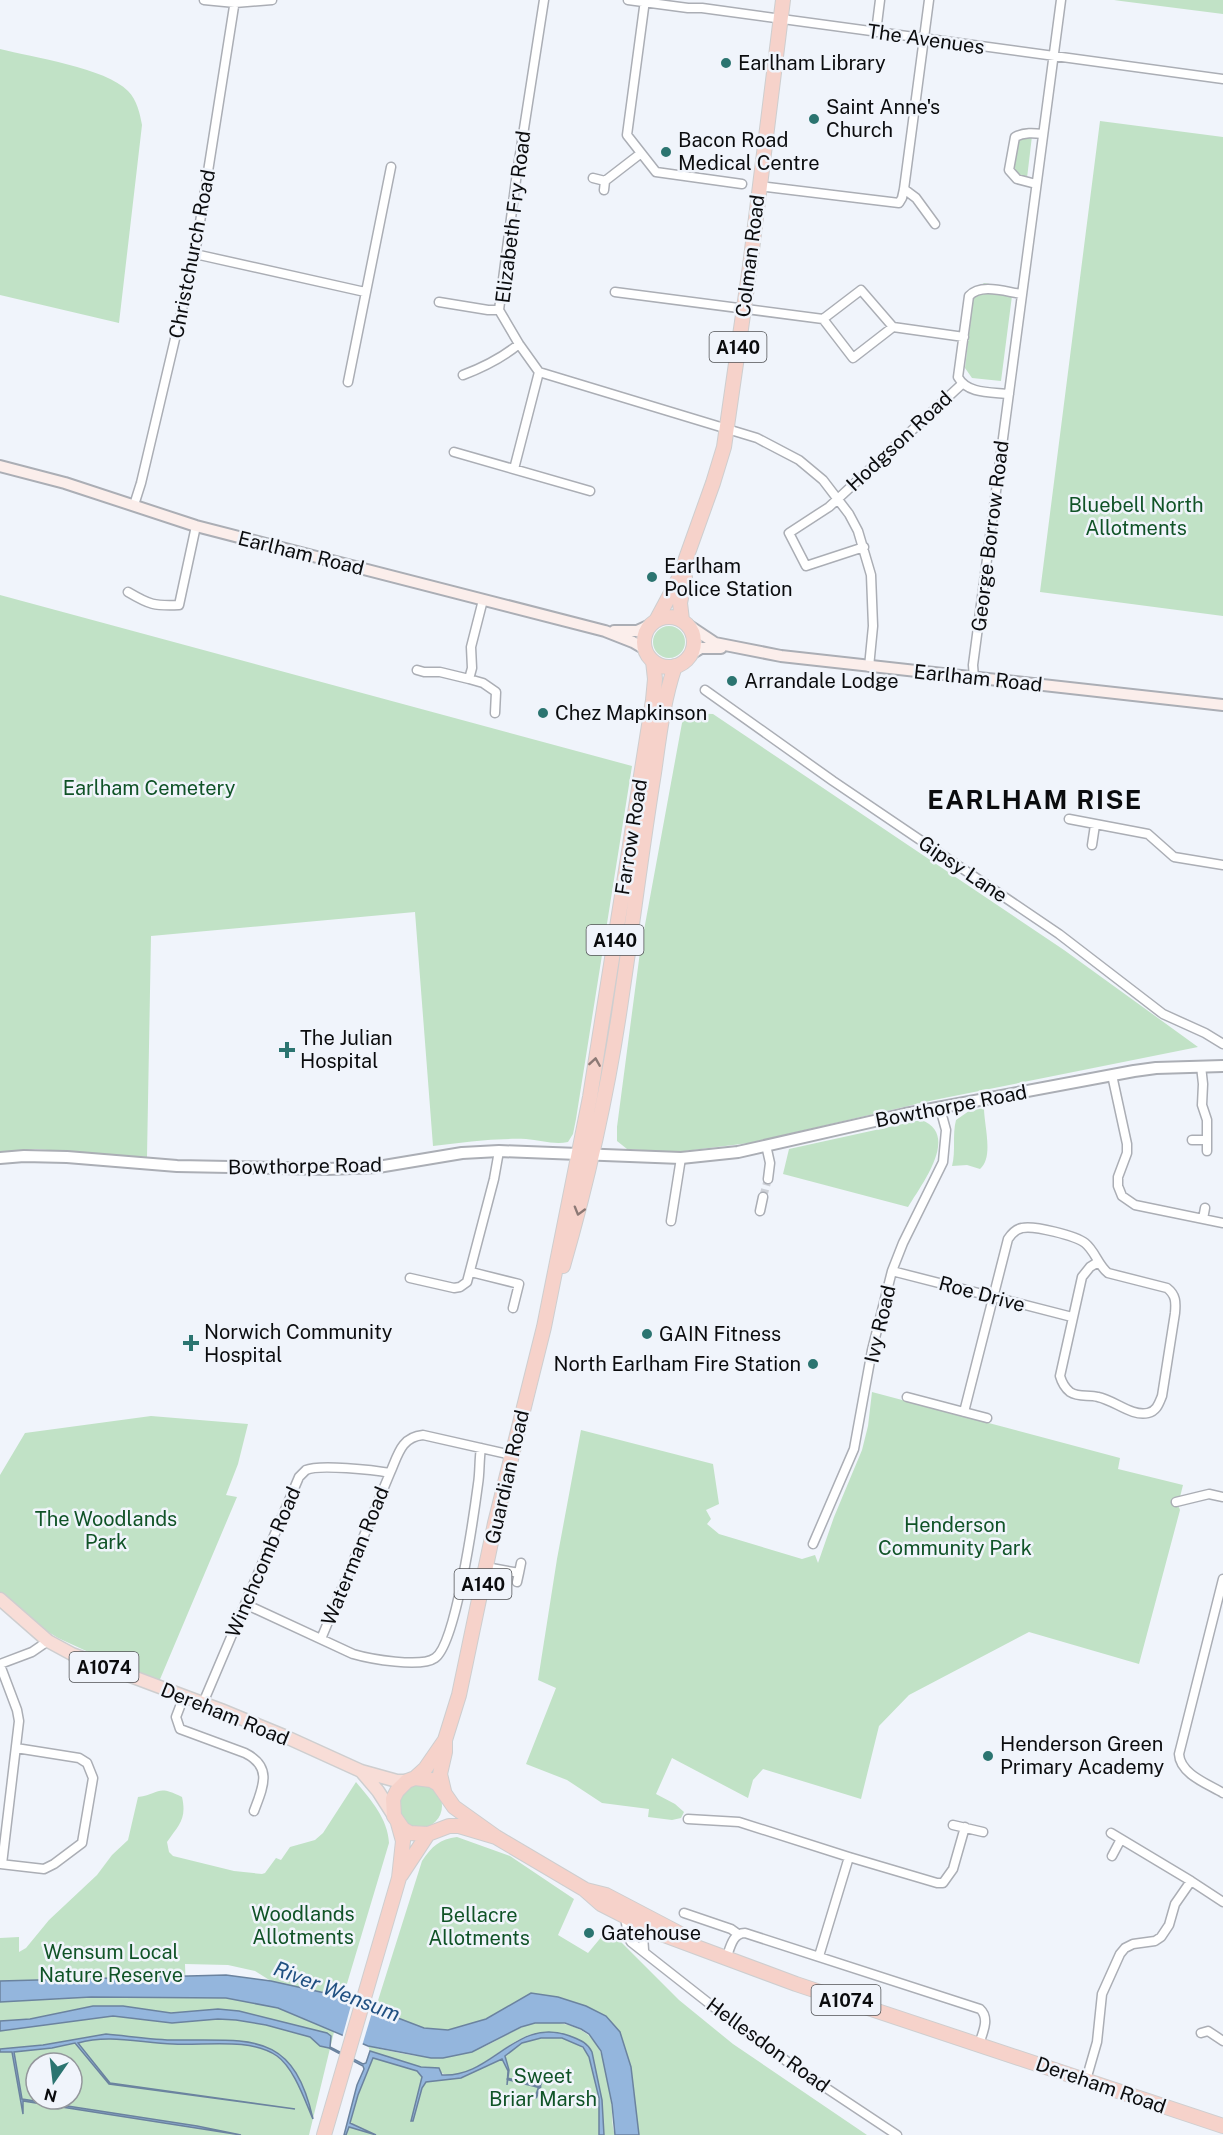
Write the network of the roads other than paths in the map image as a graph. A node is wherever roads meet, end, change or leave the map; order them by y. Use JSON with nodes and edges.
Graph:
{"nodes":[{"id":1,"x":204,"y":0,"type":"edge"},
{"id":2,"x":272,"y":0,"type":"edge"},
{"id":3,"x":544,"y":0,"type":"edge"},
{"id":4,"x":628,"y":0,"type":"edge"},
{"id":5,"x":783,"y":0,"type":"edge"},
{"id":6,"x":880,"y":0,"type":"edge"},
{"id":7,"x":929,"y":0,"type":"edge"},
{"id":8,"x":1061,"y":0,"type":"edge"},
{"id":9,"x":235,"y":1,"type":"edge"},
{"id":10,"x":645,"y":1,"type":"edge"},
{"id":11,"x":781,"y":19,"type":"junction"},
{"id":12,"x":876,"y":32,"type":"junction"},
{"id":13,"x":924,"y":39,"type":"junction"},
{"id":14,"x":1054,"y":57,"type":"junction"},
{"id":15,"x":1223,"y":79,"type":"edge"},
{"id":16,"x":1043,"y":134,"type":"junction"},
{"id":17,"x":640,"y":154,"type":"junction"},
{"id":18,"x":391,"y":167,"type":"dead end"},
{"id":19,"x":592,"y":178,"type":"dead end"},
{"id":20,"x":742,"y":184,"type":"dead end"},
{"id":21,"x":1036,"y":184,"type":"junction"},
{"id":22,"x":759,"y":186,"type":"junction"},
{"id":23,"x":904,"y":189,"type":"junction"},
{"id":24,"x":935,"y":224,"type":"dead end"},
{"id":25,"x":195,"y":255,"type":"junction"},
{"id":26,"x":365,"y":292,"type":"junction"},
{"id":27,"x":615,"y":292,"type":"dead end"},
{"id":28,"x":1022,"y":294,"type":"junction"},
{"id":29,"x":439,"y":302,"type":"dead end"},
{"id":30,"x":744,"y":309,"type":"junction"},
{"id":31,"x":499,"y":310,"type":"junction"},
{"id":32,"x":823,"y":319,"type":"junction"},
{"id":33,"x":893,"y":327,"type":"junction"},
{"id":34,"x":964,"y":337,"type":"junction"},
{"id":35,"x":519,"y":344,"type":"junction"},
{"id":36,"x":539,"y":372,"type":"junction"},
{"id":37,"x":463,"y":375,"type":"dead end"},
{"id":38,"x":348,"y":382,"type":"dead end"},
{"id":39,"x":962,"y":384,"type":"junction"},
{"id":40,"x":1009,"y":394,"type":"junction"},
{"id":41,"x":728,"y":428,"type":"junction"},
{"id":42,"x":454,"y":452,"type":"dead end"},
{"id":43,"x":0,"y":466,"type":"edge"},
{"id":44,"x":514,"y":468,"type":"junction"},
{"id":45,"x":590,"y":491,"type":"dead end"},
{"id":46,"x":837,"y":498,"type":"junction"},
{"id":47,"x":134,"y":505,"type":"junction"},
{"id":48,"x":196,"y":526,"type":"junction"},
{"id":49,"x":692,"y":543,"type":"junction"},
{"id":50,"x":864,"y":547,"type":"junction"},
{"id":51,"x":128,"y":592,"type":"dead end"},
{"id":52,"x":483,"y":600,"type":"junction"},
{"id":53,"x":653,"y":622,"type":"junction"},
{"id":54,"x":685,"y":623,"type":"junction"},
{"id":55,"x":605,"y":631,"type":"junction"},
{"id":56,"x":733,"y":648,"type":"junction"},
{"id":57,"x":645,"y":649,"type":"junction"},
{"id":58,"x":691,"y":654,"type":"junction"},
{"id":59,"x":653,"y":662,"type":"junction"},
{"id":60,"x":675,"y":666,"type":"junction"},
{"id":61,"x":869,"y":667,"type":"junction"},
{"id":62,"x":417,"y":670,"type":"dead end"},
{"id":63,"x":974,"y":678,"type":"junction"},
{"id":64,"x":469,"y":679,"type":"junction"},
{"id":65,"x":705,"y":690,"type":"dead end"},
{"id":66,"x":1223,"y":705,"type":"edge"},
{"id":67,"x":495,"y":713,"type":"dead end"},
{"id":68,"x":1069,"y":819,"type":"dead end"},
{"id":69,"x":1095,"y":825,"type":"junction"},
{"id":70,"x":1092,"y":845,"type":"dead end"},
{"id":71,"x":1223,"y":864,"type":"edge"},
{"id":72,"x":1223,"y":1044,"type":"edge"},
{"id":73,"x":1201,"y":1066,"type":"junction"},
{"id":74,"x":1223,"y":1066,"type":"edge"},
{"id":75,"x":1112,"y":1074,"type":"junction"},
{"id":76,"x":940,"y":1108,"type":"junction"},
{"id":77,"x":1192,"y":1140,"type":"dead end"},
{"id":78,"x":1208,"y":1140,"type":"junction"},
{"id":79,"x":766,"y":1145,"type":"junction"},
{"id":80,"x":499,"y":1151,"type":"junction"},
{"id":81,"x":1208,"y":1151,"type":"dead end"},
{"id":82,"x":593,"y":1154,"type":"junction"},
{"id":83,"x":578,"y":1155,"type":"junction"},
{"id":84,"x":0,"y":1158,"type":"edge"},
{"id":85,"x":681,"y":1158,"type":"junction"},
{"id":86,"x":768,"y":1179,"type":"tunnel mouth"},
{"id":87,"x":763,"y":1197,"type":"tunnel mouth"},
{"id":88,"x":1205,"y":1208,"type":"dead end"},
{"id":89,"x":760,"y":1211,"type":"dead end"},
{"id":90,"x":1203,"y":1219,"type":"junction"},
{"id":91,"x":670,"y":1221,"type":"dead end"},
{"id":92,"x":1223,"y":1223,"type":"edge"},
{"id":93,"x":1098,"y":1262,"type":"junction"},
{"id":94,"x":892,"y":1271,"type":"junction"},
{"id":95,"x":471,"y":1272,"type":"junction"},
{"id":96,"x":410,"y":1278,"type":"dead end"},
{"id":97,"x":993,"y":1297,"type":"junction"},
{"id":98,"x":513,"y":1308,"type":"dead end"},
{"id":99,"x":1072,"y":1317,"type":"junction"},
{"id":100,"x":545,"y":1318,"type":"junction"},
{"id":101,"x":907,"y":1397,"type":"dead end"},
{"id":102,"x":964,"y":1412,"type":"junction"},
{"id":103,"x":987,"y":1418,"type":"dead end"},
{"id":104,"x":481,"y":1448,"type":"junction"},
{"id":105,"x":512,"y":1455,"type":"junction"},
{"id":106,"x":390,"y":1473,"type":"junction"},
{"id":107,"x":1223,"y":1497,"type":"edge"},
{"id":108,"x":1176,"y":1502,"type":"dead end"},
{"id":109,"x":813,"y":1544,"type":"dead end"},
{"id":110,"x":521,"y":1563,"type":"dead end"},
{"id":111,"x":486,"y":1568,"type":"junction"},
{"id":112,"x":519,"y":1573,"type":"junction"},
{"id":113,"x":1223,"y":1579,"type":"edge"},
{"id":114,"x":517,"y":1582,"type":"dead end"},
{"id":115,"x":0,"y":1599,"type":"edge"},
{"id":116,"x":245,"y":1604,"type":"junction"},
{"id":117,"x":321,"y":1639,"type":"junction"},
{"id":118,"x":48,"y":1641,"type":"junction"},
{"id":119,"x":0,"y":1664,"type":"edge"},
{"id":120,"x":184,"y":1696,"type":"junction"},
{"id":121,"x":203,"y":1703,"type":"junction"},
{"id":122,"x":445,"y":1740,"type":"junction"},
{"id":123,"x":16,"y":1748,"type":"junction"},
{"id":124,"x":361,"y":1772,"type":"junction"},
{"id":125,"x":411,"y":1779,"type":"junction"},
{"id":126,"x":1223,"y":1793,"type":"edge"},
{"id":127,"x":446,"y":1795,"type":"junction"},
{"id":128,"x":254,"y":1811,"type":"dead end"},
{"id":129,"x":688,"y":1819,"type":"dead end"},
{"id":130,"x":396,"y":1820,"type":"junction"},
{"id":131,"x":953,"y":1825,"type":"dead end"},
{"id":132,"x":965,"y":1827,"type":"junction"},
{"id":133,"x":431,"y":1832,"type":"junction"},
{"id":134,"x":983,"y":1832,"type":"dead end"},
{"id":135,"x":1111,"y":1833,"type":"dead end"},
{"id":136,"x":496,"y":1837,"type":"junction"},
{"id":137,"x":1121,"y":1839,"type":"junction"},
{"id":138,"x":1112,"y":1856,"type":"dead end"},
{"id":139,"x":849,"y":1857,"type":"junction"},
{"id":140,"x":1,"y":1864,"type":"edge"},
{"id":141,"x":399,"y":1878,"type":"junction"},
{"id":142,"x":1191,"y":1881,"type":"junction"},
{"id":143,"x":584,"y":1889,"type":"junction"},
{"id":144,"x":1223,"y":1902,"type":"edge"},
{"id":145,"x":684,"y":1913,"type":"dead end"},
{"id":146,"x":625,"y":1916,"type":"junction"},
{"id":147,"x":645,"y":1927,"type":"junction"},
{"id":148,"x":738,"y":1934,"type":"junction"},
{"id":149,"x":644,"y":1950,"type":"junction"},
{"id":150,"x":819,"y":1956,"type":"junction"},
{"id":151,"x":720,"y":1957,"type":"junction"},
{"id":152,"x":1205,"y":2029,"type":"dead end"},
{"id":153,"x":1223,"y":2041,"type":"edge"},
{"id":154,"x":979,"y":2044,"type":"junction"},
{"id":155,"x":1086,"y":2080,"type":"junction"},
{"id":156,"x":1223,"y":2126,"type":"edge"},
{"id":157,"x":324,"y":2135,"type":"edge"},
{"id":158,"x":897,"y":2135,"type":"edge"}],
"edges":[{"from":1,"to":9,"type":"street"},
{"from":2,"to":9,"type":"street"},
{"from":3,"to":31,"type":"street","name":"Elizabeth Fry Road"},
{"from":4,"to":10,"type":"street","name":"The Avenues"},
{"from":5,"to":11,"type":"highway","name":"Colman Road","number":"A140"},
{"from":6,"to":12,"type":"street"},
{"from":7,"to":13,"type":"street"},
{"from":8,"to":14,"type":"street","name":"George Borrow Road"},
{"from":9,"to":25,"type":"street","name":"Christchurch Road"},
{"from":10,"to":11,"type":"street","name":"The Avenues"},
{"from":10,"to":17,"type":"street"},
{"from":11,"to":12,"type":"street","name":"The Avenues"},
{"from":11,"to":22,"type":"highway","name":"Colman Road","number":"A140"},
{"from":12,"to":13,"type":"street","name":"The Avenues"},
{"from":13,"to":14,"type":"street","name":"The Avenues"},
{"from":13,"to":23,"type":"street"},
{"from":14,"to":15,"type":"street","name":"The Avenues"},
{"from":14,"to":16,"type":"street","name":"George Borrow Road"},
{"from":16,"to":21,"type":"street","name":"George Borrow Road"},
{"from":16,"to":21,"type":"street"},
{"from":17,"to":19,"type":"street"},
{"from":17,"to":20,"type":"street"},
{"from":18,"to":26,"type":"street"},
{"from":21,"to":28,"type":"street","name":"George Borrow Road"},
{"from":22,"to":23,"type":"street"},
{"from":22,"to":30,"type":"highway","name":"Colman Road","number":"A140"},
{"from":23,"to":24,"type":"street"},
{"from":25,"to":26,"type":"street"},
{"from":25,"to":47,"type":"street","name":"Christchurch Road"},
{"from":26,"to":38,"type":"street"},
{"from":27,"to":30,"type":"street"},
{"from":28,"to":34,"type":"street"},
{"from":28,"to":40,"type":"street","name":"George Borrow Road"},
{"from":29,"to":31,"type":"street"},
{"from":30,"to":32,"type":"street"},
{"from":30,"to":41,"type":"highway","name":"Colman Road","number":"A140"},
{"from":31,"to":35,"type":"street","name":"Elizabeth Fry Road"},
{"from":32,"to":33,"type":"street"},
{"from":32,"to":33,"type":"street"},
{"from":33,"to":34,"type":"street"},
{"from":34,"to":39,"type":"street"},
{"from":35,"to":36,"type":"street","name":"Elizabeth Fry Road"},
{"from":35,"to":37,"type":"street"},
{"from":36,"to":41,"type":"street"},
{"from":36,"to":44,"type":"street"},
{"from":39,"to":40,"type":"street"},
{"from":39,"to":46,"type":"street","name":"Hodgson Road"},
{"from":40,"to":63,"type":"street","name":"George Borrow Road"},
{"from":41,"to":46,"type":"street"},
{"from":41,"to":49,"type":"highway","name":"Colman Road","number":"A140"},
{"from":42,"to":44,"type":"street"},
{"from":43,"to":47,"type":"main road","name":"Earlham Road"},
{"from":44,"to":45,"type":"street"},
{"from":46,"to":50,"type":"street"},
{"from":46,"to":50,"type":"street","name":"Hodgson Road"},
{"from":47,"to":48,"type":"main road","name":"Earlham Road"},
{"from":48,"to":51,"type":"street"},
{"from":48,"to":52,"type":"main road","name":"Earlham Road"},
{"from":49,"to":53,"type":"highway","name":"Colman Road","number":"A140"},
{"from":49,"to":54,"type":"highway","name":"Colman Road","number":"A140"},
{"from":50,"to":61,"type":"street"},
{"from":52,"to":55,"type":"main road","name":"Earlham Road"},
{"from":52,"to":64,"type":"street"},
{"from":53,"to":54,"type":"highway"},
{"from":53,"to":55,"type":"main road","name":"Earlham Road"},
{"from":53,"to":57,"type":"highway","name":"Colman Road","number":"A140"},
{"from":54,"to":56,"type":"main road","name":"Earlham Road"},
{"from":54,"to":58,"type":"highway","name":"Colman Road","number":"A140"},
{"from":55,"to":57,"type":"main road","name":"Earlham Road"},
{"from":56,"to":58,"type":"main road","name":"Earlham Road"},
{"from":56,"to":61,"type":"main road","name":"Earlham Road"},
{"from":57,"to":59,"type":"highway"},
{"from":58,"to":60,"type":"highway"},
{"from":59,"to":60,"type":"highway"},
{"from":83,"to":59,"type":"highway","name":"Farrow Road","number":"A140","one_way":true},
{"from":60,"to":82,"type":"highway","name":"Farrow Road","number":"A140"},
{"from":61,"to":63,"type":"main road","name":"Earlham Road"},
{"from":62,"to":64,"type":"street"},
{"from":63,"to":66,"type":"main road","name":"Earlham Road"},
{"from":64,"to":67,"type":"street"},
{"from":65,"to":72,"type":"street","name":"Gipsy Lane"},
{"from":68,"to":69,"type":"street"},
{"from":69,"to":70,"type":"street"},
{"from":69,"to":71,"type":"street"},
{"from":73,"to":74,"type":"street","name":"Bowthorpe Road"},
{"from":73,"to":75,"type":"street","name":"Bowthorpe Road"},
{"from":73,"to":78,"type":"street"},
{"from":75,"to":76,"type":"street","name":"Bowthorpe Road"},
{"from":75,"to":90,"type":"street"},
{"from":76,"to":79,"type":"street","name":"Bowthorpe Road"},
{"from":76,"to":94,"type":"street","name":"Ivy Road"},
{"from":77,"to":78,"type":"street"},
{"from":78,"to":81,"type":"street"},
{"from":79,"to":85,"type":"street","name":"Bowthorpe Road"},
{"from":79,"to":86,"type":"street"},
{"from":80,"to":83,"type":"street","name":"Bowthorpe Road"},
{"from":80,"to":84,"type":"street","name":"Bowthorpe Road"},
{"from":80,"to":95,"type":"street"},
{"from":82,"to":83,"type":"street","name":"Bowthorpe Road"},
{"from":82,"to":85,"type":"street","name":"Bowthorpe Road"},
{"from":82,"to":100,"type":"highway","name":"Guardian Road","number":"A140","one_way":true},
{"from":83,"to":100,"type":"highway","name":"Guardian Road","number":"A140"},
{"from":85,"to":91,"type":"street"},
{"from":87,"to":89,"type":"street"},
{"from":88,"to":90,"type":"street"},
{"from":90,"to":92,"type":"street"},
{"from":93,"to":97,"type":"street"},
{"from":93,"to":99,"type":"street"},
{"from":93,"to":99,"type":"street"},
{"from":94,"to":97,"type":"street","name":"Roe Drive"},
{"from":94,"to":109,"type":"street","name":"Ivy Road"},
{"from":95,"to":96,"type":"street"},
{"from":95,"to":98,"type":"street"},
{"from":97,"to":99,"type":"street","name":"Roe Drive"},
{"from":97,"to":102,"type":"street"},
{"from":100,"to":105,"type":"highway","name":"Guardian Road","number":"A140"},
{"from":101,"to":102,"type":"street"},
{"from":102,"to":103,"type":"street"},
{"from":104,"to":105,"type":"street"},
{"from":104,"to":106,"type":"street"},
{"from":104,"to":117,"type":"street","name":"Guardian Road"},
{"from":105,"to":111,"type":"highway","name":"Guardian Road","number":"A140"},
{"from":106,"to":116,"type":"street","name":"Winchcomb Road"},
{"from":106,"to":117,"type":"street","name":"Waterman Road"},
{"from":107,"to":108,"type":"street"},
{"from":110,"to":112,"type":"street"},
{"from":111,"to":112,"type":"street"},
{"from":111,"to":122,"type":"highway","name":"Guardian Road","number":"A140"},
{"from":112,"to":114,"type":"street"},
{"from":113,"to":126,"type":"street"},
{"from":115,"to":118,"type":"main road","name":"Dereham Road","number":"A1074"},
{"from":116,"to":117,"type":"street"},
{"from":116,"to":121,"type":"street","name":"Winchcomb Road"},
{"from":118,"to":119,"type":"street"},
{"from":118,"to":120,"type":"main road","name":"Dereham Road","number":"A1074"},
{"from":119,"to":123,"type":"street"},
{"from":120,"to":121,"type":"main road","name":"Dereham Road","number":"A1074"},
{"from":120,"to":128,"type":"street"},
{"from":121,"to":124,"type":"main road","name":"Dereham Road","number":"A1074"},
{"from":122,"to":125,"type":"highway","name":"Guardian Road","number":"A140"},
{"from":122,"to":127,"type":"highway","name":"Guardian Road","number":"A140"},
{"from":123,"to":140,"type":"street"},
{"from":123,"to":140,"type":"street"},
{"from":124,"to":125,"type":"main road","name":"Dereham Road","number":"A1074"},
{"from":124,"to":130,"type":"main road","name":"Dereham Road","number":"A1074"},
{"from":125,"to":127,"type":"highway","name":"Dereham Road","number":"A1074"},
{"from":125,"to":130,"type":"highway","number":"A140"},
{"from":127,"to":133,"type":"highway","number":"A140"},
{"from":127,"to":136,"type":"highway","name":"Dereham Road","number":"A1074"},
{"from":129,"to":139,"type":"street"},
{"from":130,"to":133,"type":"highway","name":"Dereham Road","number":"A1074"},
{"from":130,"to":141,"type":"highway","number":"A140"},
{"from":131,"to":132,"type":"street"},
{"from":132,"to":134,"type":"street"},
{"from":132,"to":139,"type":"street"},
{"from":133,"to":136,"type":"highway","name":"Dereham Road","number":"A1074"},
{"from":133,"to":141,"type":"highway","number":"A140"},
{"from":135,"to":137,"type":"street"},
{"from":136,"to":143,"type":"highway","name":"Dereham Road","number":"A1074"},
{"from":137,"to":138,"type":"street"},
{"from":137,"to":142,"type":"street"},
{"from":139,"to":150,"type":"street"},
{"from":141,"to":157,"type":"highway","number":"A140"},
{"from":142,"to":144,"type":"street"},
{"from":142,"to":155,"type":"street"},
{"from":143,"to":146,"type":"highway","name":"Dereham Road","number":"A1074"},
{"from":143,"to":151,"type":"highway","name":"Dereham Road","number":"A1074"},
{"from":145,"to":148,"type":"street"},
{"from":146,"to":147,"type":"highway","name":"Dereham Road","number":"A1074"},
{"from":146,"to":149,"type":"street","name":"Hellesdon Road"},
{"from":147,"to":149,"type":"street"},
{"from":147,"to":151,"type":"highway","name":"Dereham Road","number":"A1074"},
{"from":148,"to":150,"type":"street"},
{"from":148,"to":151,"type":"street"},
{"from":149,"to":158,"type":"street","name":"Hellesdon Road"},
{"from":150,"to":154,"type":"street"},
{"from":151,"to":154,"type":"highway","name":"Dereham Road","number":"A1074"},
{"from":152,"to":153,"type":"street"},
{"from":154,"to":155,"type":"highway","name":"Dereham Road","number":"A1074"},
{"from":155,"to":156,"type":"highway","name":"Dereham Road","number":"A1074"}]}
